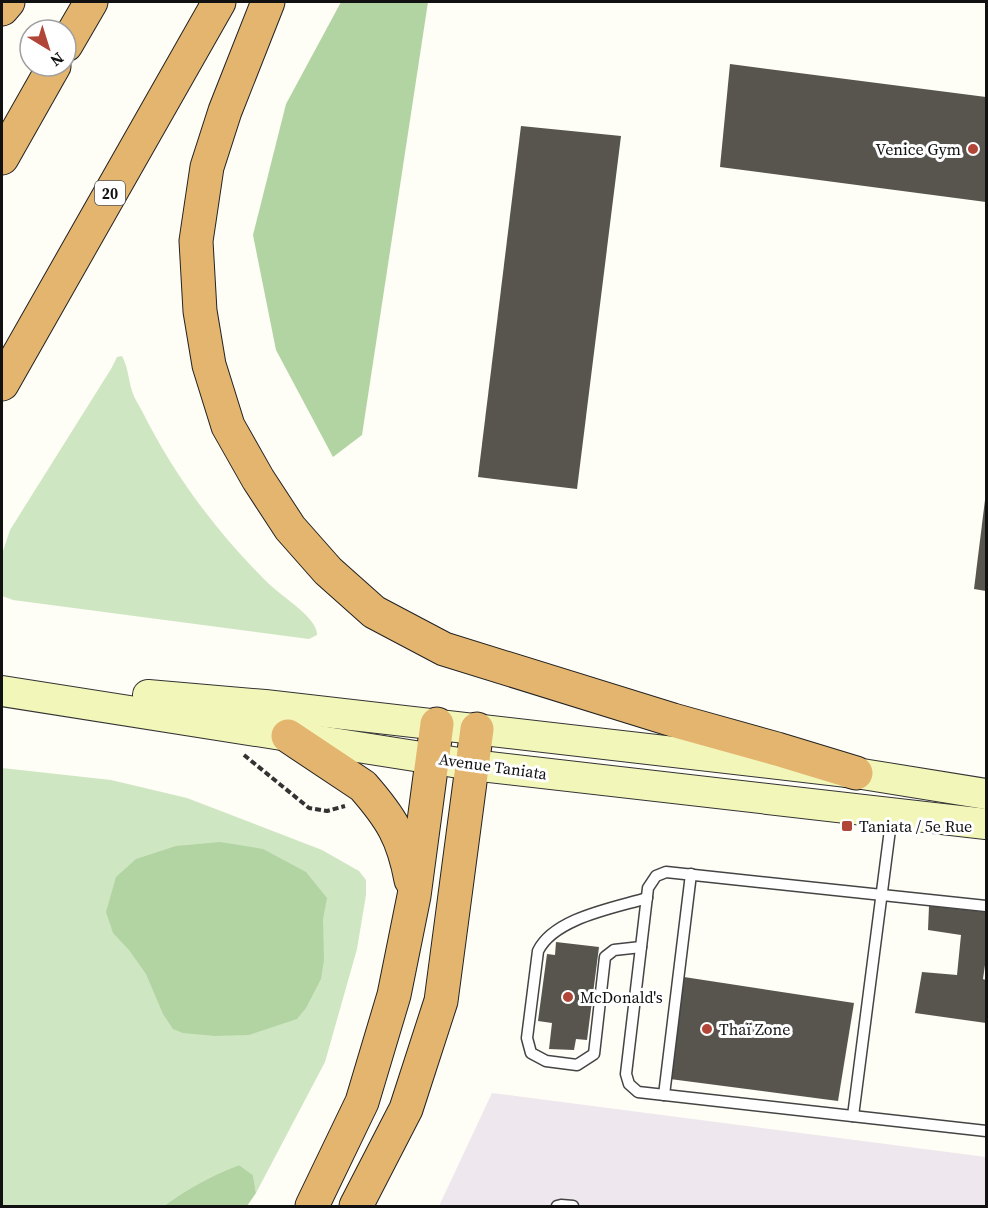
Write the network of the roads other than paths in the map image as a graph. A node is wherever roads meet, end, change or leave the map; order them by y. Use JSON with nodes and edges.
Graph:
{"nodes":[{"id":1,"x":8,"y":2,"type":"edge"},
{"id":2,"x":91,"y":2,"type":"edge"},
{"id":3,"x":219,"y":2,"type":"edge"},
{"id":4,"x":268,"y":2,"type":"edge"},
{"id":5,"x":2,"y":9,"type":"edge"},
{"id":6,"x":78,"y":24,"type":"edge"},
{"id":7,"x":47,"y":78,"type":"edge"},
{"id":8,"x":2,"y":158,"type":"edge"},
{"id":9,"x":2,"y":384,"type":"edge"},
{"id":10,"x":2,"y":684,"type":"edge"},
{"id":11,"x":2,"y":691,"type":"edge"},
{"id":12,"x":437,"y":724,"type":"junction"},
{"id":13,"x":477,"y":729,"type":"junction"},
{"id":14,"x":288,"y":735,"type":"junction"},
{"id":15,"x":434,"y":758,"type":"junction"},
{"id":16,"x":472,"y":765,"type":"junction"},
{"id":17,"x":856,"y":773,"type":"junction"},
{"id":18,"x":987,"y":794,"type":"edge"},
{"id":19,"x":892,"y":814,"type":"junction"},
{"id":20,"x":987,"y":824,"type":"edge"},
{"id":21,"x":691,"y":874,"type":"junction"},
{"id":22,"x":882,"y":895,"type":"junction"},
{"id":23,"x":414,"y":896,"type":"junction"},
{"id":24,"x":647,"y":898,"type":"junction"},
{"id":25,"x":987,"y":906,"type":"edge"},
{"id":26,"x":641,"y":947,"type":"junction"},
{"id":27,"x":664,"y":1095,"type":"junction"},
{"id":28,"x":853,"y":1116,"type":"junction"},
{"id":29,"x":987,"y":1131,"type":"edge"},
{"id":30,"x":312,"y":1206,"type":"edge"},
{"id":31,"x":356,"y":1206,"type":"edge"},
{"id":32,"x":557,"y":1206,"type":"edge"},
{"id":33,"x":573,"y":1206,"type":"edge"}],
"edges":[{"from":1,"to":5,"type":"highway"},
{"from":2,"to":6,"type":"highway"},
{"from":3,"to":9,"type":"highway","number":"20"},
{"from":4,"to":17,"type":"highway"},
{"from":7,"to":8,"type":"highway"},
{"from":10,"to":12,"type":"main road","name":"Avenue Taniata"},
{"from":11,"to":14,"type":"main road","name":"Avenue Taniata"},
{"from":12,"to":13,"type":"main road","name":"Avenue Taniata"},
{"from":12,"to":15,"type":"highway"},
{"from":13,"to":16,"type":"highway"},
{"from":13,"to":17,"type":"main road","name":"Avenue Taniata"},
{"from":14,"to":15,"type":"main road","name":"Avenue Taniata"},
{"from":14,"to":23,"type":"highway"},
{"from":15,"to":16,"type":"main road","name":"Avenue Taniata"},
{"from":15,"to":23,"type":"highway"},
{"from":16,"to":19,"type":"main road","name":"Avenue Taniata"},
{"from":16,"to":31,"type":"highway"},
{"from":17,"to":18,"type":"main road","name":"Avenue Taniata"},
{"from":19,"to":20,"type":"main road","name":"Avenue Taniata"},
{"from":19,"to":22,"type":"lane"},
{"from":21,"to":22,"type":"lane"},
{"from":21,"to":24,"type":"lane"},
{"from":21,"to":27,"type":"lane"},
{"from":22,"to":25,"type":"lane"},
{"from":22,"to":28,"type":"lane"},
{"from":23,"to":30,"type":"highway"},
{"from":24,"to":26,"type":"lane"},
{"from":24,"to":26,"type":"lane"},
{"from":26,"to":27,"type":"lane"},
{"from":27,"to":28,"type":"lane"},
{"from":28,"to":29,"type":"lane"},
{"from":32,"to":33,"type":"lane"}]}
